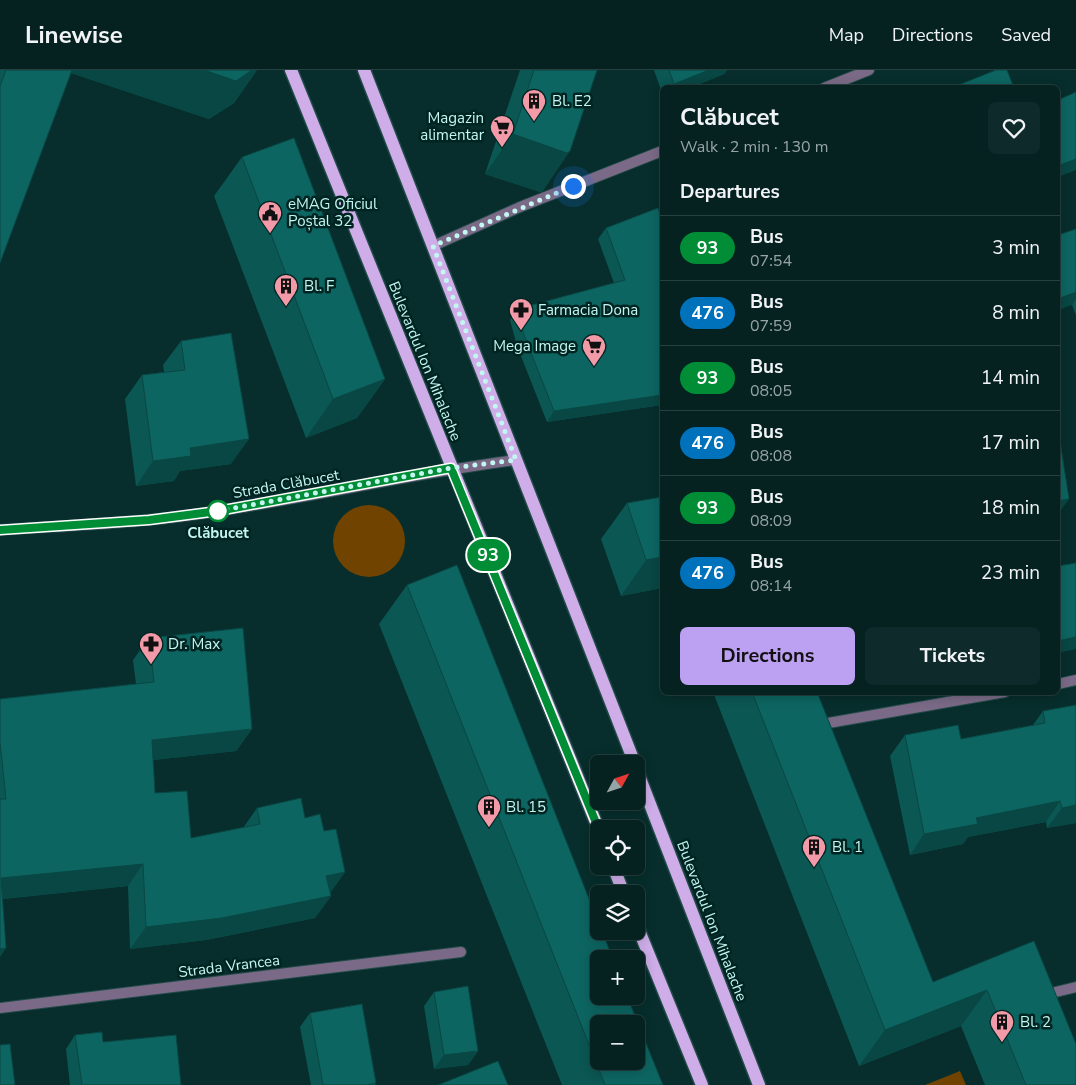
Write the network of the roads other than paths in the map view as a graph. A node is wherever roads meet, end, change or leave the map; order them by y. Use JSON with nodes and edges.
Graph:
{"nodes":[{"id":1,"x":290,"y":70,"type":"edge"},
{"id":2,"x":364,"y":70,"type":"edge"},
{"id":3,"x":868,"y":70,"type":"edge"},
{"id":4,"x":831,"y":85,"type":"edge"},
{"id":5,"x":660,"y":152,"type":"edge"},
{"id":6,"x":433,"y":246,"type":"junction"},
{"id":7,"x":516,"y":460,"type":"junction"},
{"id":8,"x":451,"y":468,"type":"junction"},
{"id":9,"x":0,"y":530,"type":"edge"},
{"id":10,"x":1076,"y":680,"type":"edge"},
{"id":11,"x":1060,"y":684,"type":"edge"},
{"id":12,"x":988,"y":695,"type":"edge"},
{"id":13,"x":820,"y":734,"type":"edge"},
{"id":14,"x":631,"y":755,"type":"edge"},
{"id":15,"x":645,"y":791,"type":"edge"},
{"id":16,"x":595,"y":820,"type":"edge"},
{"id":17,"x":643,"y":940,"type":"edge"},
{"id":18,"x":461,"y":952,"type":"dead end"},
{"id":19,"x":1076,"y":987,"type":"edge"},
{"id":20,"x":1034,"y":997,"type":"edge"},
{"id":21,"x":0,"y":1008,"type":"edge"},
{"id":22,"x":702,"y":1085,"type":"edge"},
{"id":23,"x":759,"y":1085,"type":"edge"}],
"edges":[{"from":1,"to":8,"type":"main road","name":"Bulevardul Ion Mihalache"},
{"from":2,"to":6,"type":"main road"},
{"from":3,"to":4,"type":"street"},
{"from":5,"to":6,"type":"street"},
{"from":6,"to":7,"type":"main road"},
{"from":7,"to":8,"type":"street","name":"Strada Clăbucet"},
{"from":7,"to":14,"type":"main road"},
{"from":8,"to":9,"type":"street","name":"Strada Clăbucet"},
{"from":8,"to":16,"type":"main road","name":"Bulevardul Ion Mihalache"},
{"from":10,"to":11,"type":"street"},
{"from":12,"to":13,"type":"street"},
{"from":15,"to":23,"type":"main road","name":"Bulevardul Ion Mihalache"},
{"from":17,"to":22,"type":"main road"},
{"from":18,"to":21,"type":"street","name":"Strada Vrancea"},
{"from":19,"to":20,"type":"street"}]}
